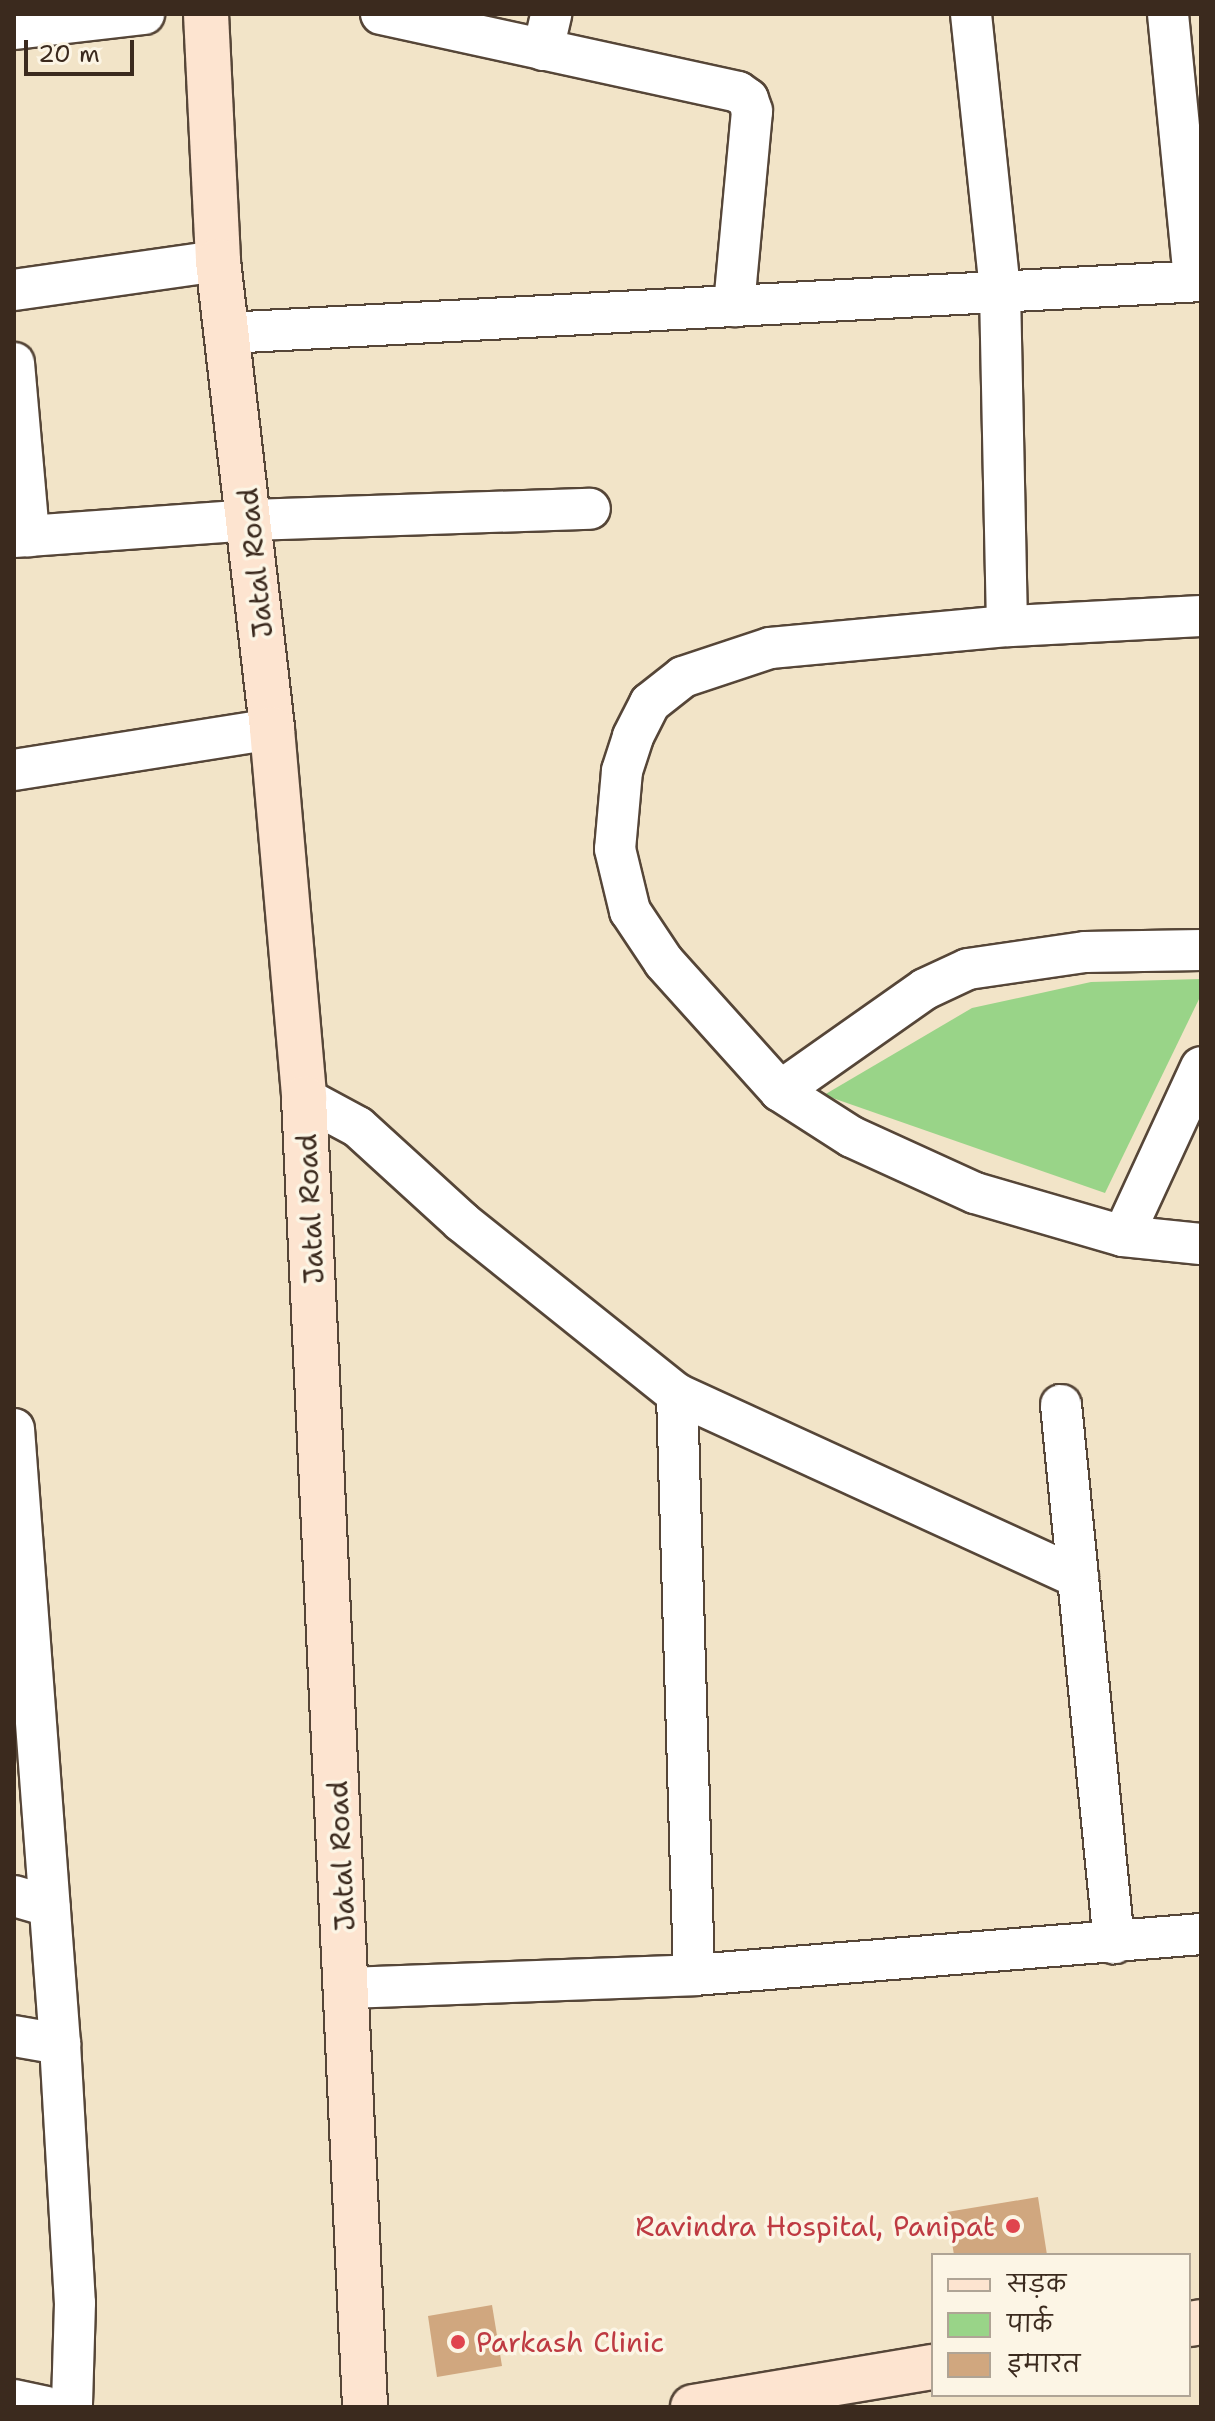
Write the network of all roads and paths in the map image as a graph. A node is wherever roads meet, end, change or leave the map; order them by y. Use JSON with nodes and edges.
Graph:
{"nodes":[{"id":1,"x":144,"y":14,"type":"edge"},
{"id":2,"x":206,"y":14,"type":"edge"},
{"id":3,"x":381,"y":14,"type":"edge"},
{"id":4,"x":971,"y":14,"type":"edge"},
{"id":5,"x":1168,"y":14,"type":"edge"},
{"id":6,"x":14,"y":29,"type":"edge"},
{"id":7,"x":547,"y":32,"type":"edge"},
{"id":8,"x":218,"y":261,"type":"junction"},
{"id":9,"x":1198,"y":281,"type":"edge"},
{"id":10,"x":14,"y":290,"type":"edge"},
{"id":11,"x":1000,"y":291,"type":"junction"},
{"id":12,"x":734,"y":306,"type":"junction"},
{"id":13,"x":226,"y":333,"type":"junction"},
{"id":14,"x":14,"y":363,"type":"edge"},
{"id":15,"x":590,"y":509,"type":"dead end"},
{"id":16,"x":251,"y":520,"type":"junction"},
{"id":17,"x":22,"y":536,"type":"edge"},
{"id":18,"x":1201,"y":616,"type":"edge"},
{"id":19,"x":1007,"y":626,"type":"junction"},
{"id":20,"x":272,"y":729,"type":"junction"},
{"id":21,"x":14,"y":770,"type":"edge"},
{"id":22,"x":1201,"y":950,"type":"edge"},
{"id":23,"x":1201,"y":1067,"type":"edge"},
{"id":24,"x":780,"y":1091,"type":"junction"},
{"id":25,"x":304,"y":1098,"type":"junction"},
{"id":26,"x":1123,"y":1236,"type":"junction"},
{"id":27,"x":1201,"y":1244,"type":"edge"},
{"id":28,"x":677,"y":1394,"type":"junction"},
{"id":29,"x":1061,"y":1405,"type":"dead end"},
{"id":30,"x":14,"y":1429,"type":"edge"},
{"id":31,"x":18,"y":1518,"type":"edge"},
{"id":32,"x":1078,"y":1578,"type":"junction"},
{"id":33,"x":32,"y":1901,"type":"edge"},
{"id":34,"x":1201,"y":1934,"type":"edge"},
{"id":35,"x":1114,"y":1943,"type":"junction"},
{"id":36,"x":694,"y":1975,"type":"junction"},
{"id":37,"x":347,"y":1988,"type":"junction"},
{"id":38,"x":14,"y":2036,"type":"edge"},
{"id":39,"x":60,"y":2044,"type":"junction"},
{"id":40,"x":931,"y":2367,"type":"edge"},
{"id":41,"x":14,"y":2400,"type":"edge"},
{"id":42,"x":46,"y":2407,"type":"edge"},
{"id":43,"x":72,"y":2407,"type":"edge"},
{"id":44,"x":365,"y":2407,"type":"edge"},
{"id":45,"x":693,"y":2407,"type":"edge"}],
"edges":[{"from":1,"to":6,"type":"street"},
{"from":2,"to":8,"type":"main road","name":"Jatal Road"},
{"from":3,"to":7,"type":"street"},
{"from":4,"to":11,"type":"street"},
{"from":5,"to":9,"type":"street"},
{"from":7,"to":12,"type":"street"},
{"from":8,"to":10,"type":"street"},
{"from":8,"to":13,"type":"main road","name":"Jatal Road"},
{"from":9,"to":11,"type":"street"},
{"from":11,"to":12,"type":"street"},
{"from":11,"to":19,"type":"street"},
{"from":12,"to":13,"type":"street"},
{"from":13,"to":16,"type":"main road","name":"Jatal Road"},
{"from":14,"to":17,"type":"street"},
{"from":15,"to":16,"type":"street"},
{"from":16,"to":17,"type":"street"},
{"from":16,"to":20,"type":"main road","name":"Jatal Road"},
{"from":18,"to":19,"type":"street"},
{"from":19,"to":24,"type":"street"},
{"from":20,"to":21,"type":"street"},
{"from":20,"to":25,"type":"main road","name":"Jatal Road"},
{"from":22,"to":24,"type":"street"},
{"from":23,"to":26,"type":"street"},
{"from":24,"to":26,"type":"street"},
{"from":25,"to":28,"type":"street"},
{"from":25,"to":37,"type":"main road","name":"Jatal Road"},
{"from":26,"to":27,"type":"street"},
{"from":28,"to":32,"type":"street"},
{"from":28,"to":36,"type":"street"},
{"from":29,"to":32,"type":"street"},
{"from":30,"to":31,"type":"street"},
{"from":31,"to":33,"type":"street"},
{"from":32,"to":35,"type":"street"},
{"from":33,"to":39,"type":"street"},
{"from":34,"to":35,"type":"street"},
{"from":35,"to":36,"type":"street"},
{"from":36,"to":37,"type":"street"},
{"from":37,"to":44,"type":"main road","name":"Jatal Road"},
{"from":38,"to":39,"type":"street"},
{"from":39,"to":43,"type":"street"},
{"from":40,"to":45,"type":"main road"},
{"from":41,"to":42,"type":"street"}]}
